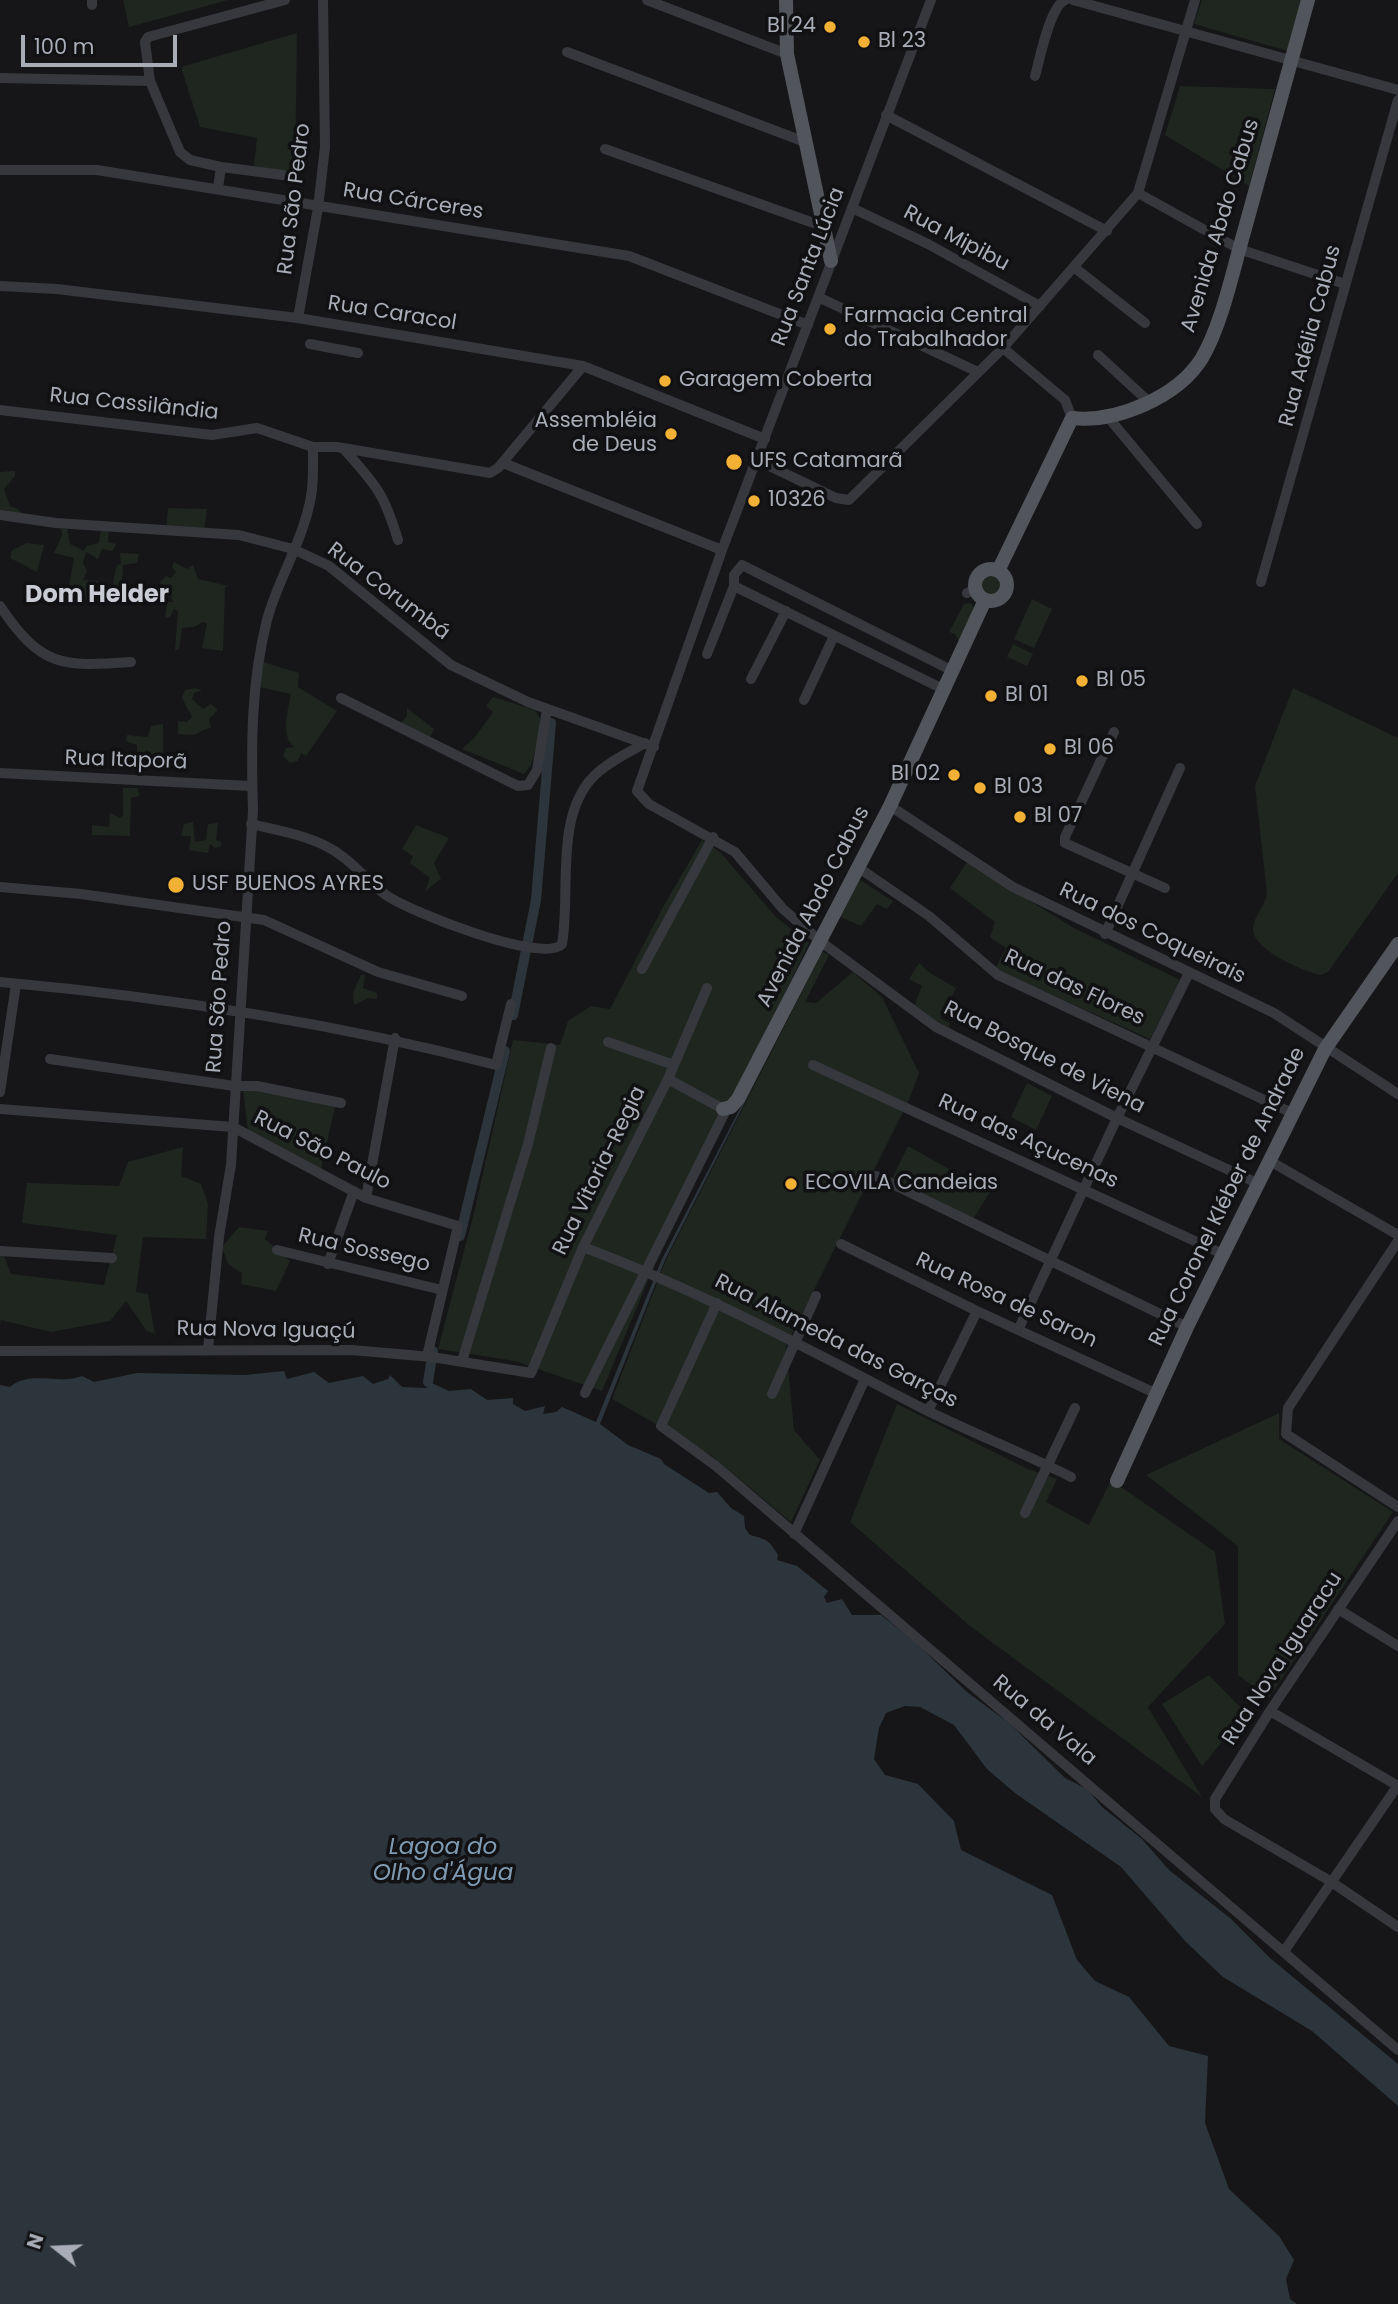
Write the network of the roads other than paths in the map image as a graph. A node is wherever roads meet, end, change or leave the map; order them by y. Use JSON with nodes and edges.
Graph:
{"nodes":[{"id":1,"x":285,"y":0,"type":"edge"},
{"id":2,"x":324,"y":0,"type":"edge"},
{"id":3,"x":647,"y":0,"type":"edge"},
{"id":4,"x":786,"y":0,"type":"edge"},
{"id":5,"x":932,"y":0,"type":"edge"},
{"id":6,"x":1065,"y":0,"type":"edge"},
{"id":7,"x":1073,"y":0,"type":"edge"},
{"id":8,"x":1195,"y":0,"type":"edge"},
{"id":9,"x":1308,"y":0,"type":"edge"},
{"id":10,"x":1186,"y":31,"type":"junction"},
{"id":11,"x":567,"y":52,"type":"dead end"},
{"id":12,"x":787,"y":54,"type":"junction"},
{"id":13,"x":1291,"y":61,"type":"junction"},
{"id":14,"x":1035,"y":76,"type":"dead end"},
{"id":15,"x":0,"y":78,"type":"edge"},
{"id":16,"x":150,"y":81,"type":"junction"},
{"id":17,"x":1398,"y":90,"type":"edge"},
{"id":18,"x":1398,"y":100,"type":"edge"},
{"id":19,"x":886,"y":115,"type":"junction"},
{"id":20,"x":805,"y":142,"type":"junction"},
{"id":21,"x":605,"y":149,"type":"dead end"},
{"id":22,"x":221,"y":167,"type":"junction"},
{"id":23,"x":0,"y":170,"type":"edge"},
{"id":24,"x":283,"y":175,"type":"dead end"},
{"id":25,"x":218,"y":188,"type":"junction"},
{"id":26,"x":1138,"y":193,"type":"junction"},
{"id":27,"x":318,"y":208,"type":"junction"},
{"id":28,"x":852,"y":208,"type":"junction"},
{"id":29,"x":822,"y":226,"type":"junction"},
{"id":30,"x":1107,"y":231,"type":"junction"},
{"id":31,"x":1239,"y":249,"type":"junction"},
{"id":32,"x":831,"y":261,"type":"junction"},
{"id":33,"x":1075,"y":268,"type":"junction"},
{"id":34,"x":1345,"y":284,"type":"junction"},
{"id":35,"x":0,"y":286,"type":"edge"},
{"id":36,"x":818,"y":297,"type":"junction"},
{"id":37,"x":1040,"y":306,"type":"junction"},
{"id":38,"x":298,"y":318,"type":"junction"},
{"id":39,"x":1145,"y":323,"type":"dead end"},
{"id":40,"x":808,"y":325,"type":"junction"},
{"id":41,"x":310,"y":344,"type":"dead end"},
{"id":42,"x":1003,"y":348,"type":"junction"},
{"id":43,"x":358,"y":354,"type":"dead end"},
{"id":44,"x":1098,"y":355,"type":"dead end"},
{"id":45,"x":583,"y":366,"type":"junction"},
{"id":46,"x":978,"y":372,"type":"junction"},
{"id":47,"x":1148,"y":401,"type":"junction"},
{"id":48,"x":0,"y":410,"type":"edge"},
{"id":49,"x":1108,"y":417,"type":"junction"},
{"id":50,"x":1072,"y":418,"type":"junction"},
{"id":51,"x":765,"y":439,"type":"junction"},
{"id":52,"x":313,"y":447,"type":"junction"},
{"id":53,"x":344,"y":448,"type":"junction"},
{"id":54,"x":757,"y":460,"type":"junction"},
{"id":55,"x":503,"y":463,"type":"junction"},
{"id":56,"x":0,"y":515,"type":"edge"},
{"id":57,"x":1198,"y":524,"type":"dead end"},
{"id":58,"x":398,"y":541,"type":"dead end"},
{"id":59,"x":293,"y":549,"type":"junction"},
{"id":60,"x":722,"y":550,"type":"junction"},
{"id":61,"x":998,"y":572,"type":"junction"},
{"id":62,"x":1261,"y":582,"type":"dead end"},
{"id":63,"x":734,"y":586,"type":"junction"},
{"id":64,"x":976,"y":594,"type":"junction"},
{"id":65,"x":0,"y":606,"type":"edge"},
{"id":66,"x":786,"y":611,"type":"junction"},
{"id":67,"x":834,"y":636,"type":"junction"},
{"id":68,"x":707,"y":654,"type":"dead end"},
{"id":69,"x":131,"y":662,"type":"dead end"},
{"id":70,"x":953,"y":671,"type":"junction"},
{"id":71,"x":751,"y":679,"type":"dead end"},
{"id":72,"x":945,"y":690,"type":"junction"},
{"id":73,"x":341,"y":698,"type":"dead end"},
{"id":74,"x":804,"y":699,"type":"dead end"},
{"id":75,"x":547,"y":709,"type":"junction"},
{"id":76,"x":1114,"y":732,"type":"dead end"},
{"id":77,"x":649,"y":745,"type":"junction"},
{"id":78,"x":1180,"y":768,"type":"dead end"},
{"id":79,"x":0,"y":773,"type":"edge"},
{"id":80,"x":250,"y":786,"type":"junction"},
{"id":81,"x":890,"y":806,"type":"junction"},
{"id":82,"x":251,"y":824,"type":"junction"},
{"id":83,"x":713,"y":837,"type":"junction"},
{"id":84,"x":859,"y":868,"type":"junction"},
{"id":85,"x":1132,"y":874,"type":"junction"},
{"id":86,"x":0,"y":887,"type":"edge"},
{"id":87,"x":1165,"y":888,"type":"dead end"},
{"id":88,"x":245,"y":917,"type":"junction"},
{"id":89,"x":1105,"y":934,"type":"junction"},
{"id":90,"x":820,"y":941,"type":"junction"},
{"id":91,"x":1398,"y":944,"type":"edge"},
{"id":92,"x":642,"y":969,"type":"dead end"},
{"id":93,"x":1189,"y":973,"type":"junction"},
{"id":94,"x":0,"y":982,"type":"edge"},
{"id":95,"x":16,"y":984,"type":"junction"},
{"id":96,"x":708,"y":988,"type":"dead end"},
{"id":97,"x":462,"y":996,"type":"dead end"},
{"id":98,"x":511,"y":1004,"type":"dead end"},
{"id":99,"x":239,"y":1014,"type":"junction"},
{"id":100,"x":395,"y":1038,"type":"junction"},
{"id":101,"x":608,"y":1042,"type":"dead end"},
{"id":102,"x":1153,"y":1046,"type":"junction"},
{"id":103,"x":551,"y":1048,"type":"dead end"},
{"id":104,"x":1325,"y":1049,"type":"junction"},
{"id":105,"x":50,"y":1059,"type":"dead end"},
{"id":106,"x":674,"y":1065,"type":"junction"},
{"id":107,"x":813,"y":1065,"type":"dead end"},
{"id":108,"x":668,"y":1079,"type":"junction"},
{"id":109,"x":234,"y":1086,"type":"junction"},
{"id":110,"x":0,"y":1092,"type":"edge"},
{"id":111,"x":1398,"y":1094,"type":"edge"},
{"id":112,"x":341,"y":1102,"type":"dead end"},
{"id":113,"x":0,"y":1109,"type":"edge"},
{"id":114,"x":725,"y":1109,"type":"junction"},
{"id":115,"x":1292,"y":1113,"type":"junction"},
{"id":116,"x":1117,"y":1118,"type":"junction"},
{"id":117,"x":233,"y":1127,"type":"junction"},
{"id":118,"x":1270,"y":1161,"type":"junction"},
{"id":119,"x":876,"y":1177,"type":"dead end"},
{"id":120,"x":1259,"y":1184,"type":"junction"},
{"id":121,"x":354,"y":1191,"type":"junction"},
{"id":122,"x":1084,"y":1191,"type":"junction"},
{"id":123,"x":366,"y":1198,"type":"junction"},
{"id":124,"x":1398,"y":1235,"type":"edge"},
{"id":125,"x":1398,"y":1241,"type":"edge"},
{"id":126,"x":841,"y":1244,"type":"dead end"},
{"id":127,"x":583,"y":1247,"type":"junction"},
{"id":128,"x":277,"y":1250,"type":"dead end"},
{"id":129,"x":0,"y":1251,"type":"edge"},
{"id":130,"x":1225,"y":1255,"type":"junction"},
{"id":131,"x":112,"y":1258,"type":"dead end"},
{"id":132,"x":1050,"y":1259,"type":"junction"},
{"id":133,"x":328,"y":1264,"type":"junction"},
{"id":134,"x":647,"y":1271,"type":"junction"},
{"id":135,"x":442,"y":1290,"type":"junction"},
{"id":136,"x":816,"y":1296,"type":"dead end"},
{"id":137,"x":717,"y":1303,"type":"junction"},
{"id":138,"x":977,"y":1311,"type":"junction"},
{"id":139,"x":1187,"y":1327,"type":"junction"},
{"id":140,"x":1019,"y":1328,"type":"junction"},
{"id":141,"x":794,"y":1342,"type":"junction"},
{"id":142,"x":208,"y":1349,"type":"junction"},
{"id":143,"x":0,"y":1351,"type":"edge"},
{"id":144,"x":427,"y":1356,"type":"junction"},
{"id":145,"x":462,"y":1361,"type":"junction"},
{"id":146,"x":531,"y":1373,"type":"joint"},
{"id":147,"x":865,"y":1379,"type":"junction"},
{"id":148,"x":585,"y":1393,"type":"dead end"},
{"id":149,"x":1155,"y":1393,"type":"junction"},
{"id":150,"x":772,"y":1394,"type":"dead end"},
{"id":151,"x":1075,"y":1408,"type":"dead end"},
{"id":152,"x":928,"y":1412,"type":"junction"},
{"id":153,"x":1048,"y":1465,"type":"junction"},
{"id":154,"x":1071,"y":1477,"type":"dead end"},
{"id":155,"x":1117,"y":1481,"type":"dead end"},
{"id":156,"x":1398,"y":1507,"type":"edge"},
{"id":157,"x":1025,"y":1513,"type":"dead end"},
{"id":158,"x":1398,"y":1521,"type":"edge"},
{"id":159,"x":794,"y":1534,"type":"junction"},
{"id":160,"x":1338,"y":1609,"type":"junction"},
{"id":161,"x":1398,"y":1646,"type":"edge"},
{"id":162,"x":1270,"y":1711,"type":"junction"},
{"id":163,"x":1398,"y":1786,"type":"edge"},
{"id":164,"x":1330,"y":1881,"type":"junction"},
{"id":165,"x":1398,"y":1927,"type":"edge"},
{"id":166,"x":1285,"y":1950,"type":"junction"},
{"id":167,"x":1398,"y":2050,"type":"edge"}],
"edges":[{"from":1,"to":16,"type":"street"},
{"from":2,"to":27,"type":"street","name":"Rua São Pedro"},
{"from":3,"to":12,"type":"street"},
{"from":4,"to":12,"type":"main road"},
{"from":5,"to":19,"type":"street","name":"Rua Santa Lúcia"},
{"from":6,"to":14,"type":"street"},
{"from":7,"to":10,"type":"street"},
{"from":8,"to":10,"type":"street"},
{"from":9,"to":13,"type":"main road","name":"Avenida Abdo Cabus"},
{"from":10,"to":13,"type":"street"},
{"from":10,"to":26,"type":"street"},
{"from":11,"to":20,"type":"street"},
{"from":12,"to":20,"type":"main road"},
{"from":13,"to":17,"type":"street"},
{"from":13,"to":31,"type":"main road","name":"Avenida Abdo Cabus"},
{"from":15,"to":16,"type":"street"},
{"from":16,"to":22,"type":"street"},
{"from":18,"to":34,"type":"street","name":"Rua Adélia Cabus"},
{"from":19,"to":28,"type":"street","name":"Rua Santa Lúcia"},
{"from":19,"to":30,"type":"street"},
{"from":20,"to":29,"type":"main road"},
{"from":21,"to":29,"type":"street"},
{"from":22,"to":24,"type":"street"},
{"from":22,"to":25,"type":"street"},
{"from":23,"to":25,"type":"street","name":"Rua Cárceres"},
{"from":25,"to":27,"type":"street","name":"Rua Cárceres"},
{"from":26,"to":30,"type":"street"},
{"from":26,"to":31,"type":"street"},
{"from":27,"to":38,"type":"street","name":"Rua São Pedro"},
{"from":27,"to":40,"type":"street","name":"Rua Cárceres"},
{"from":28,"to":32,"type":"street","name":"Rua Santa Lúcia"},
{"from":28,"to":37,"type":"street","name":"Rua Mipibu"},
{"from":29,"to":32,"type":"main road"},
{"from":30,"to":33,"type":"street"},
{"from":31,"to":34,"type":"street"},
{"from":31,"to":47,"type":"main road","name":"Avenida Abdo Cabus"},
{"from":32,"to":36,"type":"street","name":"Rua Santa Lúcia"},
{"from":33,"to":37,"type":"street"},
{"from":33,"to":39,"type":"street"},
{"from":34,"to":62,"type":"street","name":"Rua Adélia Cabus"},
{"from":35,"to":38,"type":"street","name":"Rua Caracol"},
{"from":36,"to":40,"type":"street","name":"Rua Santa Lúcia"},
{"from":36,"to":46,"type":"street"},
{"from":37,"to":42,"type":"street"},
{"from":38,"to":45,"type":"street","name":"Rua Caracol"},
{"from":40,"to":51,"type":"street","name":"Rua Santa Lúcia"},
{"from":41,"to":43,"type":"street"},
{"from":42,"to":46,"type":"street"},
{"from":42,"to":50,"type":"street"},
{"from":44,"to":47,"type":"street"},
{"from":45,"to":51,"type":"street","name":"Rua Caracol"},
{"from":45,"to":55,"type":"street"},
{"from":46,"to":54,"type":"street"},
{"from":47,"to":49,"type":"main road","name":"Avenida Abdo Cabus"},
{"from":48,"to":52,"type":"street","name":"Rua Cassilândia"},
{"from":49,"to":50,"type":"main road","name":"Avenida Abdo Cabus"},
{"from":49,"to":57,"type":"street"},
{"from":50,"to":61,"type":"main road"},
{"from":51,"to":54,"type":"street","name":"Rua Santa Lúcia"},
{"from":52,"to":53,"type":"street","name":"Rua Cassilândia"},
{"from":52,"to":59,"type":"street","name":"Rua São Pedro"},
{"from":53,"to":55,"type":"street","name":"Rua Cassilândia"},
{"from":53,"to":58,"type":"street"},
{"from":54,"to":60,"type":"street","name":"Rua Santa Lúcia"},
{"from":55,"to":60,"type":"street"},
{"from":56,"to":59,"type":"street","name":"Rua Corumbá"},
{"from":59,"to":75,"type":"street","name":"Rua Corumbá"},
{"from":59,"to":80,"type":"street","name":"Rua São Pedro"},
{"from":60,"to":77,"type":"street","name":"Rua Santa Lúcia"},
{"from":61,"to":64,"type":"main road"},
{"from":61,"to":64,"type":"main road"},
{"from":63,"to":66,"type":"street"},
{"from":63,"to":68,"type":"street"},
{"from":63,"to":70,"type":"street"},
{"from":64,"to":70,"type":"main road","name":"Avenida Abdo Cabus"},
{"from":65,"to":69,"type":"street"},
{"from":66,"to":67,"type":"street"},
{"from":66,"to":71,"type":"street"},
{"from":67,"to":72,"type":"street"},
{"from":67,"to":74,"type":"street"},
{"from":70,"to":72,"type":"main road","name":"Avenida Abdo Cabus"},
{"from":72,"to":81,"type":"main road","name":"Avenida Abdo Cabus"},
{"from":73,"to":75,"type":"street"},
{"from":75,"to":77,"type":"street","name":"Rua Corumbá"},
{"from":76,"to":85,"type":"street"},
{"from":77,"to":82,"type":"street"},
{"from":77,"to":83,"type":"street","name":"Rua Bosque de Viena"},
{"from":78,"to":85,"type":"street"},
{"from":79,"to":80,"type":"street","name":"Rua Itaporã"},
{"from":80,"to":82,"type":"street","name":"Rua São Pedro"},
{"from":81,"to":84,"type":"main road","name":"Avenida Abdo Cabus"},
{"from":81,"to":89,"type":"street","name":"Rua dos Coqueirais"},
{"from":82,"to":88,"type":"street","name":"Rua São Pedro"},
{"from":83,"to":90,"type":"street","name":"Rua Bosque de Viena"},
{"from":83,"to":92,"type":"street"},
{"from":84,"to":90,"type":"main road","name":"Avenida Abdo Cabus"},
{"from":84,"to":102,"type":"street","name":"Rua das Flores"},
{"from":85,"to":87,"type":"street"},
{"from":85,"to":89,"type":"street"},
{"from":86,"to":88,"type":"street"},
{"from":88,"to":97,"type":"street"},
{"from":88,"to":99,"type":"street","name":"Rua São Pedro"},
{"from":89,"to":93,"type":"street","name":"Rua dos Coqueirais"},
{"from":90,"to":114,"type":"main road","name":"Avenida Abdo Cabus"},
{"from":90,"to":116,"type":"street","name":"Rua Bosque de Viena"},
{"from":91,"to":104,"type":"main road","name":"Rua Coronel Kléber de Andrade"},
{"from":93,"to":102,"type":"street"},
{"from":93,"to":104,"type":"street","name":"Rua dos Coqueirais"},
{"from":94,"to":95,"type":"street"},
{"from":95,"to":99,"type":"street"},
{"from":95,"to":110,"type":"street"},
{"from":96,"to":106,"type":"street","name":"Rua Vitoria-Regia"},
{"from":98,"to":100,"type":"street"},
{"from":99,"to":100,"type":"street"},
{"from":99,"to":109,"type":"street","name":"Rua São Pedro"},
{"from":100,"to":123,"type":"street"},
{"from":101,"to":106,"type":"street"},
{"from":102,"to":115,"type":"street","name":"Rua das Flores"},
{"from":102,"to":116,"type":"street"},
{"from":103,"to":145,"type":"street"},
{"from":104,"to":111,"type":"street","name":"Rua dos Coqueirais"},
{"from":104,"to":115,"type":"main road","name":"Rua Coronel Kléber de Andrade"},
{"from":105,"to":109,"type":"street"},
{"from":106,"to":108,"type":"street","name":"Rua Vitoria-Regia"},
{"from":107,"to":122,"type":"street","name":"Rua das Açucenas"},
{"from":108,"to":114,"type":"street"},
{"from":108,"to":127,"type":"street","name":"Rua Vitoria-Regia"},
{"from":109,"to":112,"type":"street"},
{"from":109,"to":117,"type":"street","name":"Rua São Pedro"},
{"from":113,"to":117,"type":"street","name":"Rua São Paulo"},
{"from":114,"to":134,"type":"street"},
{"from":115,"to":118,"type":"main road","name":"Rua Coronel Kléber de Andrade"},
{"from":116,"to":120,"type":"street","name":"Rua Bosque de Viena"},
{"from":116,"to":122,"type":"street"},
{"from":117,"to":121,"type":"street","name":"Rua São Paulo"},
{"from":117,"to":142,"type":"street","name":"Rua São Pedro"},
{"from":118,"to":120,"type":"main road","name":"Rua Coronel Kléber de Andrade"},
{"from":118,"to":124,"type":"street"},
{"from":119,"to":132,"type":"street"},
{"from":120,"to":130,"type":"main road","name":"Rua Coronel Kléber de Andrade"},
{"from":121,"to":123,"type":"street","name":"Rua São Paulo"},
{"from":121,"to":133,"type":"street"},
{"from":122,"to":130,"type":"street","name":"Rua das Açucenas"},
{"from":122,"to":132,"type":"street"},
{"from":123,"to":135,"type":"street","name":"Rua São Paulo"},
{"from":125,"to":156,"type":"street"},
{"from":126,"to":138,"type":"street","name":"Rua Rosa de Saron"},
{"from":127,"to":134,"type":"street","name":"Rua Alameda das Garças"},
{"from":127,"to":146,"type":"street","name":"Rua Vitoria-Regia"},
{"from":128,"to":133,"type":"street","name":"Rua Sossego"},
{"from":129,"to":131,"type":"street"},
{"from":130,"to":139,"type":"main road","name":"Rua Coronel Kléber de Andrade"},
{"from":132,"to":139,"type":"street"},
{"from":132,"to":140,"type":"street"},
{"from":133,"to":135,"type":"street","name":"Rua Sossego"},
{"from":134,"to":137,"type":"street","name":"Rua Alameda das Garças"},
{"from":134,"to":148,"type":"street"},
{"from":135,"to":144,"type":"street"},
{"from":136,"to":141,"type":"street"},
{"from":137,"to":141,"type":"street","name":"Rua Alameda das Garças"},
{"from":137,"to":159,"type":"street","name":"Rua da Vala"},
{"from":138,"to":140,"type":"street","name":"Rua Rosa de Saron"},
{"from":138,"to":152,"type":"street"},
{"from":139,"to":149,"type":"main road","name":"Rua Coronel Kléber de Andrade"},
{"from":140,"to":149,"type":"street","name":"Rua Rosa de Saron"},
{"from":141,"to":147,"type":"street","name":"Rua Alameda das Garças"},
{"from":141,"to":150,"type":"street"},
{"from":142,"to":143,"type":"street","name":"Rua Nova Iguaçú"},
{"from":142,"to":144,"type":"street","name":"Rua Nova Iguaçú"},
{"from":144,"to":145,"type":"street","name":"Rua Nova Iguaçú"},
{"from":145,"to":146,"type":"street","name":"Rua Nova Iguaçú"},
{"from":147,"to":152,"type":"street","name":"Rua Alameda das Garças"},
{"from":147,"to":159,"type":"street"},
{"from":149,"to":155,"type":"main road","name":"Rua Coronel Kléber de Andrade"},
{"from":151,"to":153,"type":"street"},
{"from":152,"to":153,"type":"street","name":"Rua Alameda das Garças"},
{"from":153,"to":154,"type":"street","name":"Rua Alameda das Garças"},
{"from":153,"to":157,"type":"street"},
{"from":158,"to":160,"type":"street","name":"Rua Nova Iguaracu"},
{"from":159,"to":166,"type":"street","name":"Rua da Vala"},
{"from":160,"to":161,"type":"street"},
{"from":160,"to":162,"type":"street","name":"Rua Nova Iguaracu"},
{"from":162,"to":163,"type":"street"},
{"from":162,"to":164,"type":"street","name":"Rua Nova Iguaracu"},
{"from":163,"to":164,"type":"street"},
{"from":164,"to":165,"type":"street"},
{"from":164,"to":166,"type":"street"},
{"from":166,"to":167,"type":"street","name":"Rua da Vala"}]}
